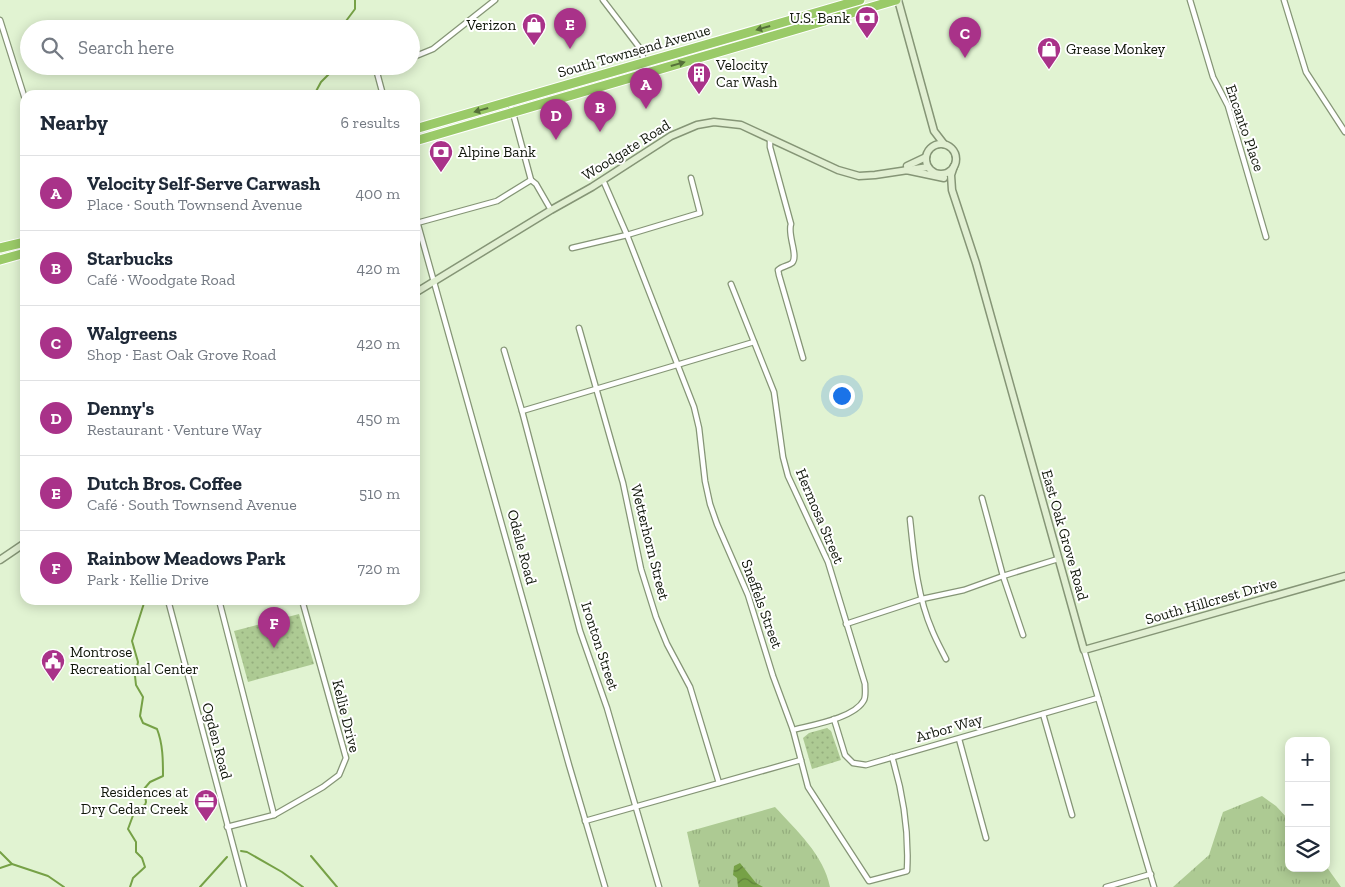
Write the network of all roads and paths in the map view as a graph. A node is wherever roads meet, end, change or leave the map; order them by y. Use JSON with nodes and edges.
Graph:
{"nodes":[{"id":1,"x":495,"y":0,"type":"edge"},
{"id":2,"x":602,"y":0,"type":"edge"},
{"id":3,"x":860,"y":0,"type":"edge"},
{"id":4,"x":897,"y":0,"type":"edge"},
{"id":5,"x":1190,"y":0,"type":"edge"},
{"id":6,"x":1284,"y":0,"type":"edge"},
{"id":7,"x":0,"y":20,"type":"edge"},
{"id":8,"x":420,"y":54,"type":"edge"},
{"id":9,"x":645,"y":62,"type":"junction"},
{"id":10,"x":648,"y":72,"type":"junction"},
{"id":11,"x":378,"y":75,"type":"edge"},
{"id":12,"x":22,"y":90,"type":"edge"},
{"id":13,"x":382,"y":90,"type":"edge"},
{"id":14,"x":510,"y":102,"type":"junction"},
{"id":15,"x":513,"y":112,"type":"junction"},
{"id":16,"x":420,"y":129,"type":"edge"},
{"id":17,"x":934,"y":131,"type":"junction"},
{"id":18,"x":1345,"y":132,"type":"edge"},
{"id":19,"x":420,"y":139,"type":"edge"},
{"id":20,"x":770,"y":139,"type":"junction"},
{"id":21,"x":944,"y":144,"type":"junction"},
{"id":22,"x":931,"y":147,"type":"junction"},
{"id":23,"x":926,"y":157,"type":"junction"},
{"id":24,"x":954,"y":166,"type":"junction"},
{"id":25,"x":928,"y":167,"type":"junction"},
{"id":26,"x":905,"y":170,"type":"junction"},
{"id":27,"x":897,"y":171,"type":"junction"},
{"id":28,"x":942,"y":176,"type":"junction"},
{"id":29,"x":691,"y":178,"type":"dead end"},
{"id":30,"x":531,"y":180,"type":"junction"},
{"id":31,"x":603,"y":180,"type":"junction"},
{"id":32,"x":952,"y":190,"type":"junction"},
{"id":33,"x":551,"y":210,"type":"junction"},
{"id":34,"x":420,"y":221,"type":"edge"},
{"id":35,"x":420,"y":233,"type":"edge"},
{"id":36,"x":627,"y":235,"type":"junction"},
{"id":37,"x":1266,"y":237,"type":"dead end"},
{"id":38,"x":20,"y":243,"type":"edge"},
{"id":39,"x":0,"y":248,"type":"edge"},
{"id":40,"x":572,"y":248,"type":"dead end"},
{"id":41,"x":20,"y":254,"type":"edge"},
{"id":42,"x":0,"y":260,"type":"edge"},
{"id":43,"x":434,"y":282,"type":"junction"},
{"id":44,"x":731,"y":284,"type":"dead end"},
{"id":45,"x":420,"y":290,"type":"edge"},
{"id":46,"x":579,"y":328,"type":"dead end"},
{"id":47,"x":754,"y":342,"type":"junction"},
{"id":48,"x":504,"y":350,"type":"dead end"},
{"id":49,"x":803,"y":358,"type":"dead end"},
{"id":50,"x":677,"y":364,"type":"junction"},
{"id":51,"x":596,"y":388,"type":"junction"},
{"id":52,"x":522,"y":411,"type":"junction"},
{"id":53,"x":982,"y":498,"type":"dead end"},
{"id":54,"x":910,"y":519,"type":"dead end"},
{"id":55,"x":20,"y":546,"type":"edge"},
{"id":56,"x":1058,"y":559,"type":"junction"},
{"id":57,"x":0,"y":560,"type":"edge"},
{"id":58,"x":1003,"y":576,"type":"junction"},
{"id":59,"x":1345,"y":576,"type":"edge"},
{"id":60,"x":922,"y":599,"type":"junction"},
{"id":61,"x":169,"y":605,"type":"edge"},
{"id":62,"x":220,"y":605,"type":"edge"},
{"id":63,"x":303,"y":605,"type":"edge"},
{"id":64,"x":846,"y":624,"type":"junction"},
{"id":65,"x":1022,"y":635,"type":"dead end"},
{"id":66,"x":1084,"y":650,"type":"junction"},
{"id":67,"x":946,"y":659,"type":"dead end"},
{"id":68,"x":1098,"y":698,"type":"junction"},
{"id":69,"x":1043,"y":714,"type":"junction"},
{"id":70,"x":834,"y":719,"type":"junction"},
{"id":71,"x":793,"y":730,"type":"junction"},
{"id":72,"x":959,"y":739,"type":"junction"},
{"id":73,"x":892,"y":757,"type":"junction"},
{"id":74,"x":801,"y":760,"type":"junction"},
{"id":75,"x":719,"y":783,"type":"junction"},
{"id":76,"x":637,"y":807,"type":"junction"},
{"id":77,"x":274,"y":815,"type":"junction"},
{"id":78,"x":1072,"y":815,"type":"dead end"},
{"id":79,"x":586,"y":821,"type":"junction"},
{"id":80,"x":227,"y":827,"type":"junction"},
{"id":81,"x":986,"y":838,"type":"dead end"},
{"id":82,"x":1151,"y":874,"type":"junction"},
{"id":83,"x":244,"y":887,"type":"edge"},
{"id":84,"x":605,"y":887,"type":"edge"},
{"id":85,"x":660,"y":887,"type":"edge"},
{"id":86,"x":1106,"y":887,"type":"edge"},
{"id":87,"x":1154,"y":887,"type":"edge"}],
"edges":[{"from":1,"to":8,"type":"street"},
{"from":2,"to":9,"type":"street"},
{"from":3,"to":9,"type":"highway","name":"South Townsend Avenue","one_way":true},
{"from":10,"to":4,"type":"highway","name":"South Townsend Avenue","one_way":true},
{"from":4,"to":17,"type":"street"},
{"from":5,"to":37,"type":"street","name":"Encanto Place"},
{"from":6,"to":18,"type":"street"},
{"from":7,"to":12,"type":"street"},
{"from":9,"to":10,"type":"street"},
{"from":9,"to":14,"type":"highway","name":"South Townsend Avenue"},
{"from":10,"to":15,"type":"highway","name":"South Townsend Avenue"},
{"from":11,"to":13,"type":"street"},
{"from":14,"to":15,"type":"street"},
{"from":14,"to":16,"type":"highway","name":"South Townsend Avenue","one_way":true},
{"from":15,"to":19,"type":"highway","name":"South Townsend Avenue"},
{"from":15,"to":30,"type":"street"},
{"from":17,"to":21,"type":"street"},
{"from":17,"to":22,"type":"street"},
{"from":20,"to":27,"type":"street","name":"Woodgate Road"},
{"from":20,"to":31,"type":"street","name":"Woodgate Road"},
{"from":20,"to":49,"type":"street"},
{"from":21,"to":22,"type":"street"},
{"from":21,"to":24,"type":"street"},
{"from":22,"to":23,"type":"street"},
{"from":23,"to":25,"type":"street"},
{"from":23,"to":27,"type":"street","name":"Woodgate Road"},
{"from":24,"to":28,"type":"street"},
{"from":24,"to":32,"type":"street","name":"East Oak Grove Road"},
{"from":25,"to":26,"type":"street","name":"Woodgate Road"},
{"from":25,"to":28,"type":"street"},
{"from":26,"to":27,"type":"street","name":"Woodgate Road"},
{"from":26,"to":28,"type":"street","name":"Woodgate Road"},
{"from":28,"to":32,"type":"street","name":"East Oak Grove Road"},
{"from":29,"to":36,"type":"street"},
{"from":30,"to":33,"type":"street"},
{"from":30,"to":34,"type":"street"},
{"from":31,"to":33,"type":"street","name":"Woodgate Road"},
{"from":31,"to":36,"type":"street","name":"Sneffels Street"},
{"from":32,"to":56,"type":"street","name":"East Oak Grove Road"},
{"from":33,"to":43,"type":"street","name":"Woodgate Road"},
{"from":35,"to":43,"type":"street","name":"Odelle Road"},
{"from":36,"to":40,"type":"street"},
{"from":36,"to":50,"type":"street","name":"Sneffels Street"},
{"from":38,"to":39,"type":"highway"},
{"from":41,"to":42,"type":"highway"},
{"from":43,"to":45,"type":"street","name":"Woodgate Road"},
{"from":43,"to":79,"type":"street","name":"Odelle Road"},
{"from":44,"to":47,"type":"street","name":"Hermosa Street"},
{"from":46,"to":51,"type":"street","name":"Wetterhorn Street"},
{"from":47,"to":50,"type":"street"},
{"from":47,"to":64,"type":"street","name":"Hermosa Street"},
{"from":48,"to":52,"type":"street","name":"Ironton Street"},
{"from":50,"to":51,"type":"street"},
{"from":50,"to":71,"type":"street","name":"Sneffels Street"},
{"from":51,"to":52,"type":"street"},
{"from":51,"to":75,"type":"street","name":"Wetterhorn Street"},
{"from":52,"to":76,"type":"street","name":"Ironton Street"},
{"from":53,"to":58,"type":"street"},
{"from":54,"to":60,"type":"street"},
{"from":55,"to":57,"type":"street"},
{"from":56,"to":58,"type":"street"},
{"from":56,"to":66,"type":"street","name":"East Oak Grove Road"},
{"from":58,"to":60,"type":"street"},
{"from":58,"to":65,"type":"street"},
{"from":59,"to":66,"type":"street","name":"South Hillcrest Drive"},
{"from":60,"to":64,"type":"street"},
{"from":60,"to":67,"type":"street"},
{"from":61,"to":80,"type":"street","name":"Ogden Road"},
{"from":62,"to":77,"type":"street"},
{"from":63,"to":77,"type":"street","name":"Kellie Drive"},
{"from":64,"to":70,"type":"street","name":"Hermosa Street"},
{"from":66,"to":68,"type":"street","name":"East Oak Grove Road"},
{"from":68,"to":69,"type":"street","name":"Arbor Way"},
{"from":68,"to":82,"type":"street","name":"East Oak Grove Road"},
{"from":69,"to":72,"type":"street","name":"Arbor Way"},
{"from":69,"to":78,"type":"street"},
{"from":70,"to":71,"type":"street"},
{"from":70,"to":73,"type":"street","name":"Arbor Way"},
{"from":71,"to":74,"type":"street","name":"Sneffels Street"},
{"from":72,"to":73,"type":"street","name":"Arbor Way"},
{"from":72,"to":81,"type":"street"},
{"from":73,"to":74,"type":"street","name":"Sneffels Street"},
{"from":74,"to":75,"type":"street"},
{"from":75,"to":76,"type":"street"},
{"from":76,"to":79,"type":"street"},
{"from":76,"to":85,"type":"street","name":"Ironton Street"},
{"from":77,"to":80,"type":"street","name":"Kellie Drive"},
{"from":79,"to":84,"type":"street","name":"Odelle Road"},
{"from":80,"to":83,"type":"street","name":"Ogden Road"},
{"from":82,"to":86,"type":"street"},
{"from":82,"to":87,"type":"street","name":"East Oak Grove Road"}]}
